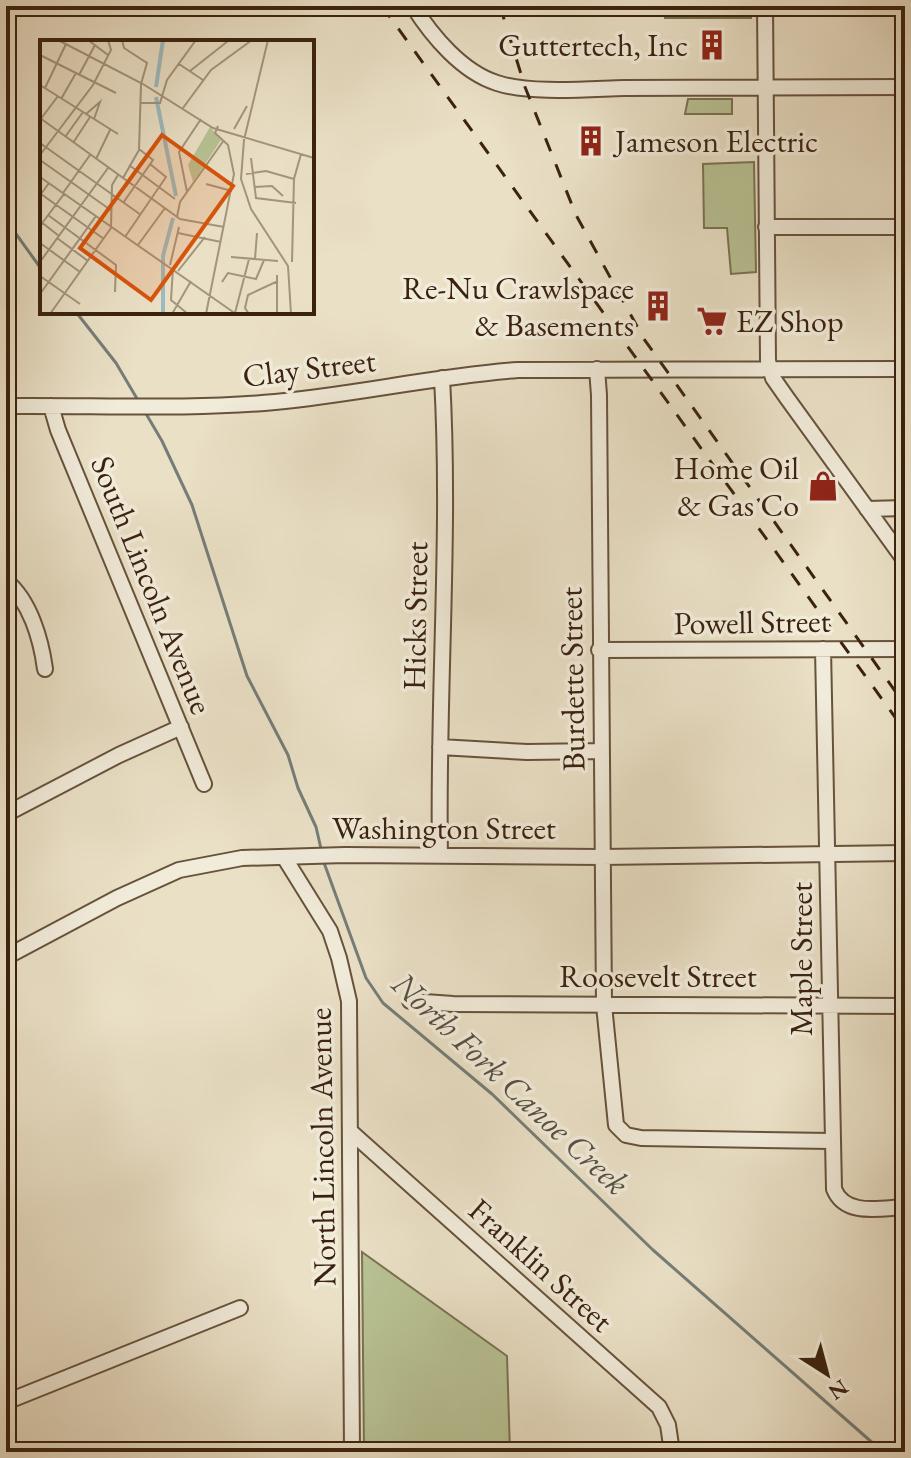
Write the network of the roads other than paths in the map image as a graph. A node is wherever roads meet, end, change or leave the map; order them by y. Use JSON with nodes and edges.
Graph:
{"nodes":[{"id":1,"x":413,"y":6,"type":"edge"},
{"id":2,"x":765,"y":6,"type":"edge"},
{"id":3,"x":905,"y":87,"type":"edge"},
{"id":4,"x":765,"y":88,"type":"junction"},
{"id":5,"x":766,"y":227,"type":"junction"},
{"id":6,"x":905,"y":227,"type":"edge"},
{"id":7,"x":597,"y":369,"type":"junction"},
{"id":8,"x":905,"y":369,"type":"edge"},
{"id":9,"x":771,"y":370,"type":"junction"},
{"id":10,"x":442,"y":378,"type":"junction"},
{"id":11,"x":6,"y":406,"type":"edge"},
{"id":12,"x":51,"y":406,"type":"junction"},
{"id":13,"x":905,"y":508,"type":"edge"},
{"id":14,"x":867,"y":509,"type":"junction"},
{"id":15,"x":905,"y":561,"type":"edge"},
{"id":16,"x":6,"y":581,"type":"edge"},
{"id":17,"x":823,"y":649,"type":"junction"},
{"id":18,"x":905,"y":649,"type":"edge"},
{"id":19,"x":599,"y":650,"type":"junction"},
{"id":20,"x":45,"y":669,"type":"dead end"},
{"id":21,"x":181,"y":727,"type":"junction"},
{"id":22,"x":440,"y":747,"type":"junction"},
{"id":23,"x":601,"y":751,"type":"junction"},
{"id":24,"x":204,"y":784,"type":"dead end"},
{"id":25,"x":6,"y":814,"type":"edge"},
{"id":26,"x":829,"y":853,"type":"junction"},
{"id":27,"x":905,"y":853,"type":"edge"},
{"id":28,"x":440,"y":855,"type":"junction"},
{"id":29,"x":284,"y":857,"type":"junction"},
{"id":30,"x":602,"y":857,"type":"junction"},
{"id":31,"x":6,"y":957,"type":"edge"},
{"id":32,"x":410,"y":1001,"type":"dead end"},
{"id":33,"x":830,"y":1004,"type":"junction"},
{"id":34,"x":604,"y":1005,"type":"junction"},
{"id":35,"x":905,"y":1006,"type":"edge"},
{"id":36,"x":351,"y":1132,"type":"junction"},
{"id":37,"x":831,"y":1141,"type":"junction"},
{"id":38,"x":904,"y":1207,"type":"edge"},
{"id":39,"x":240,"y":1308,"type":"dead end"},
{"id":40,"x":6,"y":1402,"type":"edge"},
{"id":41,"x":352,"y":1452,"type":"edge"},
{"id":42,"x":672,"y":1452,"type":"edge"}],
"edges":[{"from":1,"to":4,"type":"street"},
{"from":2,"to":4,"type":"street"},
{"from":3,"to":4,"type":"street"},
{"from":4,"to":5,"type":"street"},
{"from":5,"to":6,"type":"street"},
{"from":5,"to":9,"type":"street"},
{"from":7,"to":9,"type":"street","name":"Clay Street"},
{"from":7,"to":10,"type":"street","name":"Clay Street"},
{"from":7,"to":19,"type":"street","name":"Burdette Street"},
{"from":8,"to":9,"type":"street","name":"Clay Street"},
{"from":9,"to":14,"type":"street"},
{"from":10,"to":12,"type":"street","name":"Clay Street"},
{"from":10,"to":22,"type":"street","name":"Hicks Street"},
{"from":11,"to":12,"type":"street","name":"Clay Street"},
{"from":12,"to":21,"type":"street","name":"South Lincoln Avenue"},
{"from":13,"to":14,"type":"street"},
{"from":14,"to":15,"type":"street"},
{"from":16,"to":20,"type":"street"},
{"from":17,"to":18,"type":"street","name":"Powell Street"},
{"from":17,"to":19,"type":"street","name":"Powell Street"},
{"from":17,"to":26,"type":"street","name":"Maple Street"},
{"from":19,"to":23,"type":"street","name":"Burdette Street"},
{"from":21,"to":24,"type":"street","name":"South Lincoln Avenue"},
{"from":21,"to":25,"type":"street"},
{"from":22,"to":23,"type":"street"},
{"from":22,"to":28,"type":"street","name":"Hicks Street"},
{"from":23,"to":30,"type":"street","name":"Burdette Street"},
{"from":26,"to":27,"type":"street","name":"Washington Street"},
{"from":26,"to":30,"type":"street","name":"Washington Street"},
{"from":26,"to":33,"type":"street","name":"Maple Street"},
{"from":28,"to":29,"type":"street","name":"Washington Street"},
{"from":28,"to":30,"type":"street","name":"Washington Street"},
{"from":29,"to":31,"type":"street","name":"Washington Street"},
{"from":29,"to":36,"type":"street","name":"North Lincoln Avenue"},
{"from":30,"to":34,"type":"street","name":"Burdette Street"},
{"from":32,"to":34,"type":"street","name":"Roosevelt Street"},
{"from":33,"to":34,"type":"street","name":"Roosevelt Street"},
{"from":33,"to":35,"type":"street","name":"Roosevelt Street"},
{"from":33,"to":37,"type":"street","name":"Maple Street"},
{"from":34,"to":37,"type":"street","name":"Burdette Street"},
{"from":36,"to":41,"type":"street","name":"North Lincoln Avenue"},
{"from":36,"to":42,"type":"street","name":"Franklin Street"},
{"from":37,"to":38,"type":"street","name":"Maple Street"},
{"from":39,"to":40,"type":"street"}]}
